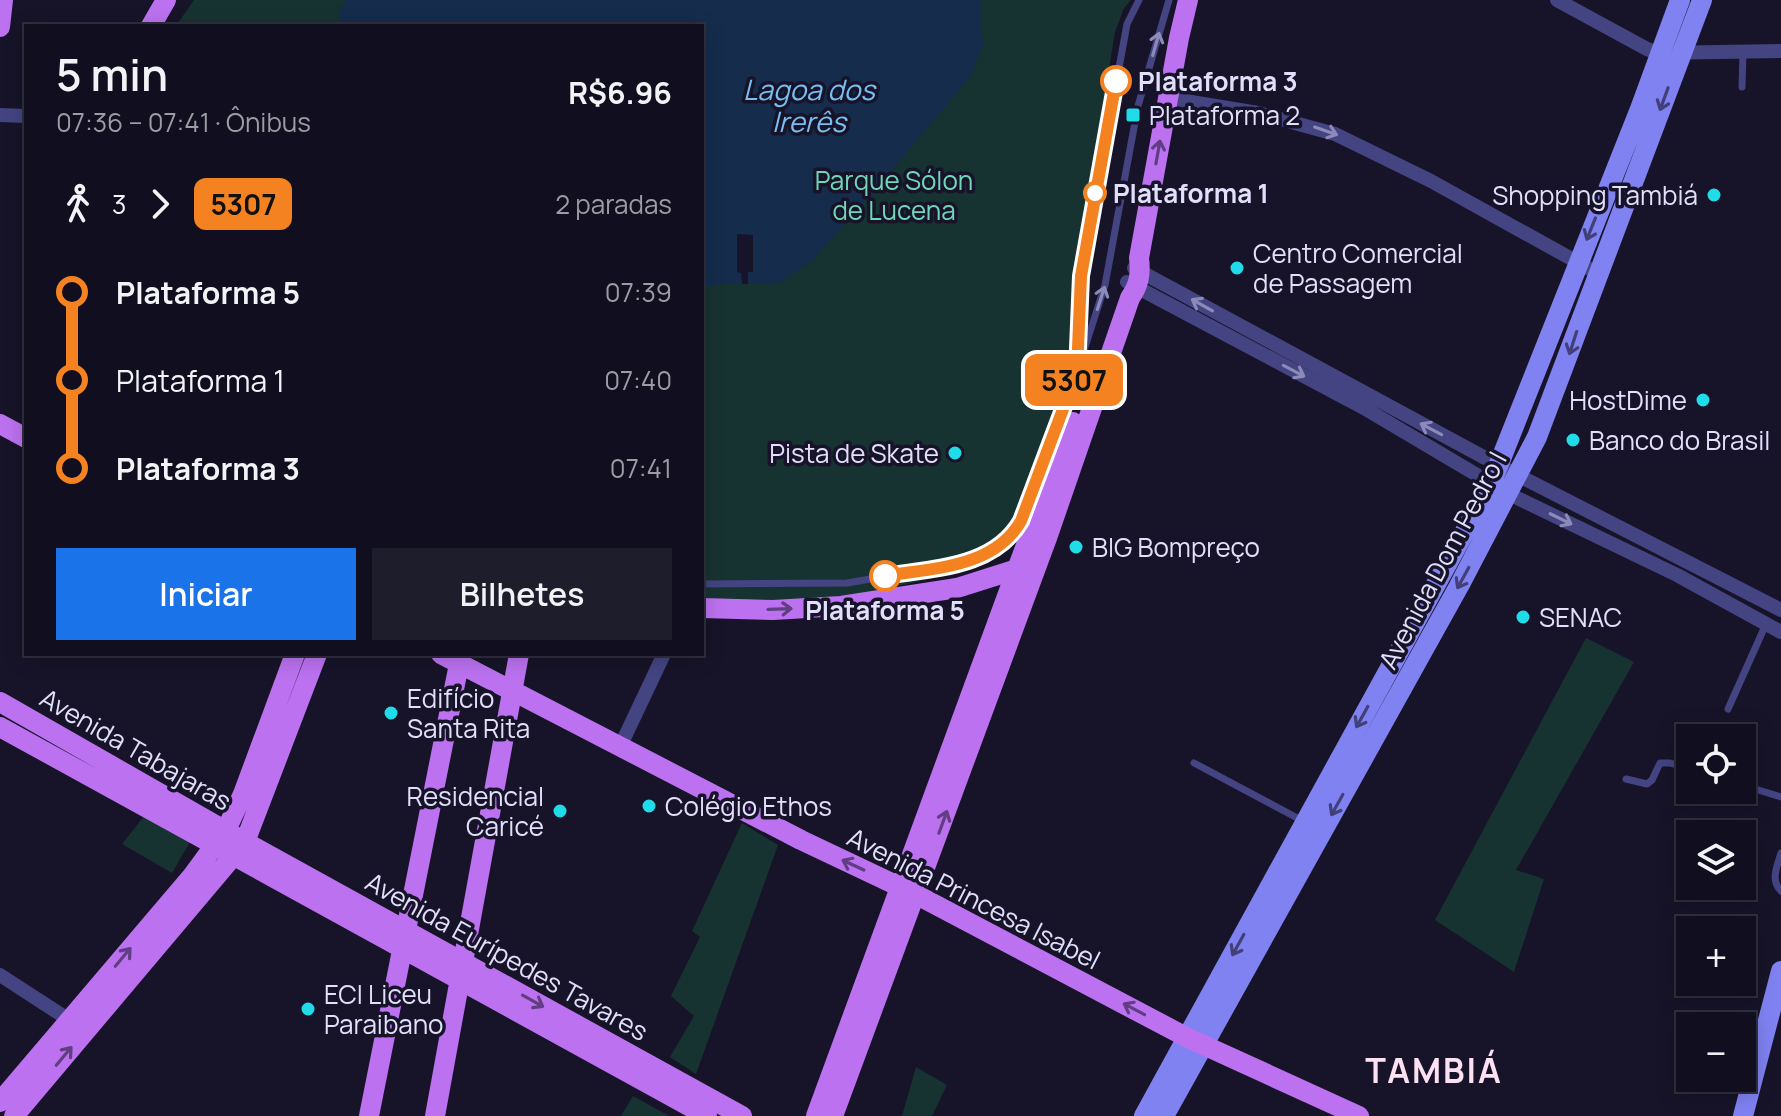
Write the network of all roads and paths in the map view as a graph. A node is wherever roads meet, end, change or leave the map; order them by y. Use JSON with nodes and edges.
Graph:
{"nodes":[{"id":1,"x":3,"y":0,"type":"edge"},
{"id":2,"x":166,"y":0,"type":"edge"},
{"id":3,"x":1139,"y":0,"type":"edge"},
{"id":4,"x":1169,"y":0,"type":"edge"},
{"id":5,"x":1188,"y":0,"type":"edge"},
{"id":6,"x":1557,"y":0,"type":"edge"},
{"id":7,"x":1680,"y":0,"type":"edge"},
{"id":8,"x":1702,"y":0,"type":"edge"},
{"id":9,"x":152,"y":24,"type":"edge"},
{"id":10,"x":0,"y":27,"type":"edge"},
{"id":11,"x":1743,"y":51,"type":"junction"},
{"id":12,"x":1781,"y":51,"type":"edge"},
{"id":13,"x":1659,"y":53,"type":"junction"},
{"id":14,"x":1681,"y":53,"type":"junction"},
{"id":15,"x":1742,"y":87,"type":"dead end"},
{"id":16,"x":1167,"y":98,"type":"junction"},
{"id":17,"x":0,"y":115,"type":"edge"},
{"id":18,"x":24,"y":116,"type":"edge"},
{"id":19,"x":1578,"y":263,"type":"junction"},
{"id":20,"x":1135,"y":273,"type":"junction"},
{"id":21,"x":1597,"y":273,"type":"junction"},
{"id":22,"x":1077,"y":372,"type":"junction"},
{"id":23,"x":0,"y":424,"type":"edge"},
{"id":24,"x":24,"y":437,"type":"edge"},
{"id":25,"x":1504,"y":480,"type":"junction"},
{"id":26,"x":1025,"y":571,"type":"junction"},
{"id":27,"x":704,"y":584,"type":"edge"},
{"id":28,"x":704,"y":608,"type":"edge"},
{"id":29,"x":1781,"y":610,"type":"edge"},
{"id":30,"x":1766,"y":624,"type":"junction"},
{"id":31,"x":1781,"y":632,"type":"edge"},
{"id":32,"x":294,"y":656,"type":"edge"},
{"id":33,"x":316,"y":656,"type":"edge"},
{"id":34,"x":519,"y":656,"type":"edge"},
{"id":35,"x":663,"y":656,"type":"edge"},
{"id":36,"x":453,"y":657,"type":"edge"},
{"id":37,"x":512,"y":690,"type":"junction"},
{"id":38,"x":0,"y":702,"type":"edge"},
{"id":39,"x":1728,"y":709,"type":"dead end"},
{"id":40,"x":0,"y":727,"type":"edge"},
{"id":41,"x":620,"y":747,"type":"junction"},
{"id":42,"x":1194,"y":763,"type":"dead end"},
{"id":43,"x":1676,"y":765,"type":"edge"},
{"id":44,"x":1626,"y":779,"type":"dead end"},
{"id":45,"x":1756,"y":789,"type":"edge"},
{"id":46,"x":1781,"y":797,"type":"edge"},
{"id":47,"x":1305,"y":822,"type":"junction"},
{"id":48,"x":221,"y":837,"type":"junction"},
{"id":49,"x":240,"y":849,"type":"junction"},
{"id":50,"x":1781,"y":853,"type":"edge"},
{"id":51,"x":909,"y":891,"type":"junction"},
{"id":52,"x":1781,"y":891,"type":"edge"},
{"id":53,"x":403,"y":939,"type":"junction"},
{"id":54,"x":1781,"y":971,"type":"edge"},
{"id":55,"x":463,"y":973,"type":"junction"},
{"id":56,"x":0,"y":975,"type":"edge"},
{"id":57,"x":78,"y":1025,"type":"junction"},
{"id":58,"x":1196,"y":1042,"type":"junction"},
{"id":59,"x":0,"y":1102,"type":"edge"},
{"id":60,"x":14,"y":1116,"type":"edge"},
{"id":61,"x":369,"y":1116,"type":"edge"},
{"id":62,"x":435,"y":1116,"type":"edge"},
{"id":63,"x":707,"y":1116,"type":"edge"},
{"id":64,"x":742,"y":1116,"type":"edge"},
{"id":65,"x":816,"y":1116,"type":"edge"},
{"id":66,"x":833,"y":1116,"type":"edge"},
{"id":67,"x":1144,"y":1116,"type":"edge"},
{"id":68,"x":1164,"y":1116,"type":"edge"},
{"id":69,"x":1359,"y":1116,"type":"edge"},
{"id":70,"x":1743,"y":1116,"type":"edge"}],
"edges":[{"from":1,"to":10,"type":"main road"},
{"from":2,"to":9,"type":"main road"},
{"from":3,"to":22,"type":"lane"},
{"from":22,"to":4,"type":"lane","one_way":true},
{"from":5,"to":16,"type":"main road"},
{"from":6,"to":13,"type":"street"},
{"from":7,"to":13,"type":"main road","name":"Avenida Dom Pedro I"},
{"from":8,"to":14,"type":"main road","name":"Avenida Dom Pedro I"},
{"from":11,"to":12,"type":"street"},
{"from":11,"to":14,"type":"street"},
{"from":11,"to":15,"type":"lane"},
{"from":13,"to":14,"type":"street"},
{"from":13,"to":19,"type":"main road","name":"Avenida Dom Pedro I","one_way":true},
{"from":14,"to":21,"type":"main road","name":"Avenida Dom Pedro I","one_way":true},
{"from":16,"to":19,"type":"street","one_way":true},
{"from":20,"to":16,"type":"main road","one_way":true},
{"from":17,"to":18,"type":"street"},
{"from":19,"to":21,"type":"street"},
{"from":19,"to":25,"type":"main road","name":"Avenida Dom Pedro I"},
{"from":20,"to":25,"type":"street"},
{"from":20,"to":26,"type":"main road"},
{"from":21,"to":25,"type":"main road","name":"Avenida Dom Pedro I","one_way":true},
{"from":22,"to":27,"type":"lane"},
{"from":23,"to":24,"type":"main road"},
{"from":25,"to":29,"type":"street"},
{"from":25,"to":30,"type":"street","one_way":true},
{"from":25,"to":47,"type":"main road","name":"Avenida Dom Pedro I","one_way":true},
{"from":25,"to":58,"type":"main road","name":"Avenida Dom Pedro I","one_way":true},
{"from":28,"to":26,"type":"main road","one_way":true},
{"from":26,"to":51,"type":"main road"},
{"from":30,"to":31,"type":"street"},
{"from":30,"to":39,"type":"lane"},
{"from":32,"to":48,"type":"main road"},
{"from":33,"to":49,"type":"main road"},
{"from":34,"to":37,"type":"main road"},
{"from":35,"to":41,"type":"street"},
{"from":36,"to":37,"type":"main road","name":"Avenida Princesa Isabel"},
{"from":36,"to":53,"type":"main road"},
{"from":37,"to":41,"type":"main road","name":"Avenida Princesa Isabel"},
{"from":37,"to":55,"type":"main road"},
{"from":38,"to":48,"type":"main road","name":"Avenida Tabajaras"},
{"from":40,"to":48,"type":"main road","name":"Avenida Tabajaras"},
{"from":51,"to":41,"type":"main road","name":"Avenida Princesa Isabel","one_way":true},
{"from":42,"to":47,"type":"lane"},
{"from":43,"to":44,"type":"lane"},
{"from":45,"to":46,"type":"lane"},
{"from":47,"to":58,"type":"main road","name":"Avenida Dom Pedro I","one_way":true},
{"from":48,"to":49,"type":"main road","name":"Avenida Tabajaras"},
{"from":57,"to":48,"type":"main road","one_way":true},
{"from":49,"to":53,"type":"main road","name":"Avenida Eurípedes Tavares"},
{"from":49,"to":57,"type":"main road"},
{"from":50,"to":52,"type":"lane"},
{"from":58,"to":51,"type":"main road","name":"Avenida Princesa Isabel","one_way":true},
{"from":51,"to":65,"type":"main road"},
{"from":51,"to":66,"type":"main road"},
{"from":53,"to":55,"type":"main road","name":"Avenida Eurípedes Tavares"},
{"from":53,"to":61,"type":"main road"},
{"from":54,"to":70,"type":"main road"},
{"from":55,"to":62,"type":"main road"},
{"from":55,"to":63,"type":"main road","name":"Avenida Eurípedes Tavares"},
{"from":55,"to":64,"type":"main road","name":"Avenida Eurípedes Tavares","one_way":true},
{"from":56,"to":57,"type":"street"},
{"from":57,"to":59,"type":"main road"},
{"from":60,"to":57,"type":"main road","one_way":true},
{"from":58,"to":67,"type":"main road","name":"Avenida Dom Pedro I"},
{"from":58,"to":68,"type":"main road","name":"Avenida Dom Pedro I"},
{"from":58,"to":69,"type":"main road","name":"Avenida Princesa Isabel"}]}
